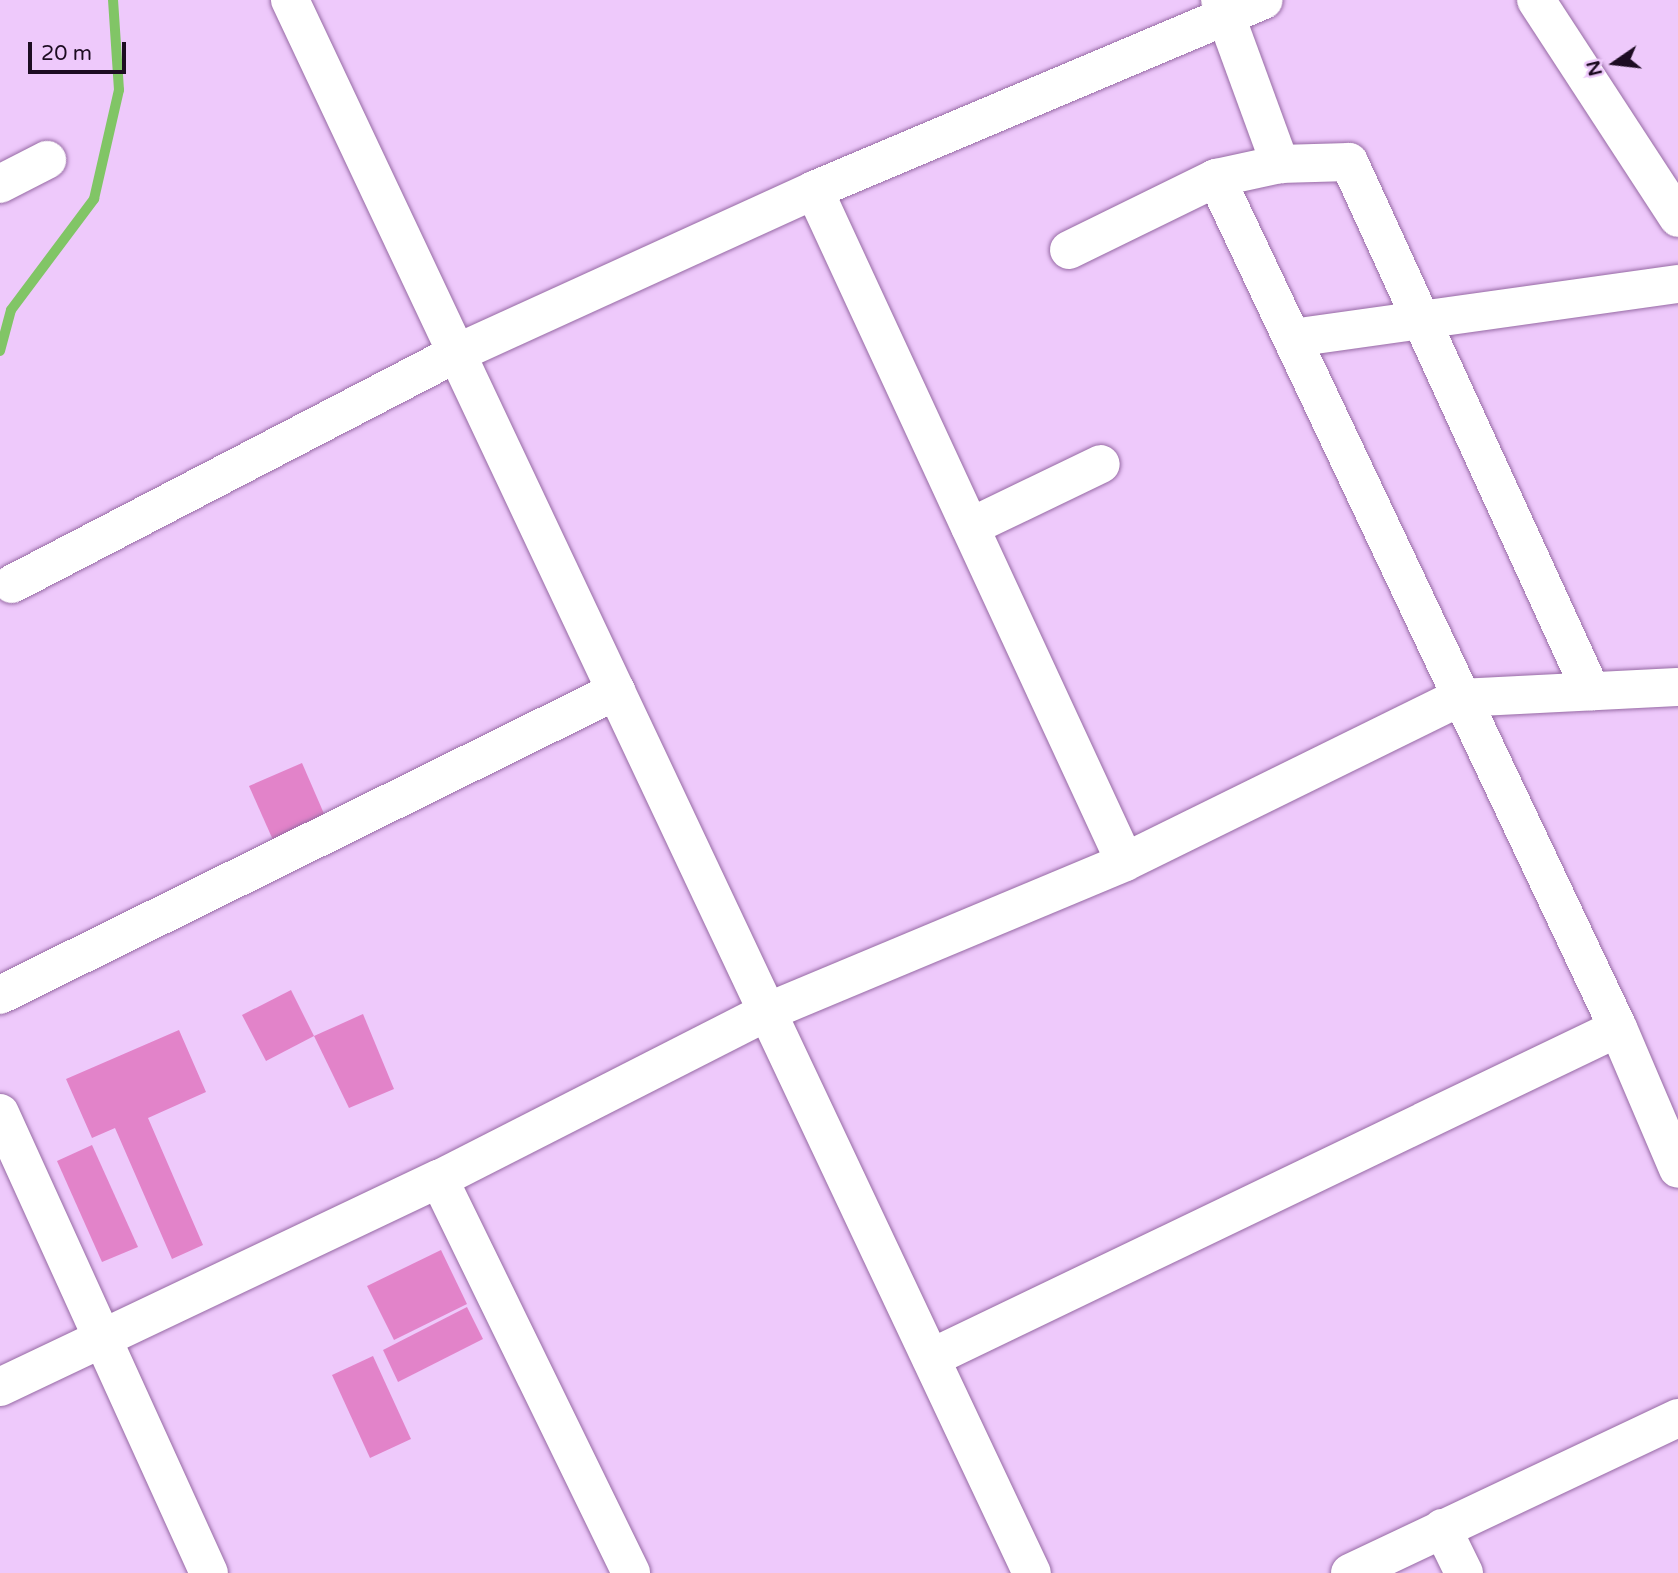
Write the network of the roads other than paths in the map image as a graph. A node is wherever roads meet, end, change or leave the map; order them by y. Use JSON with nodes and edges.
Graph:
{"nodes":[{"id":1,"x":1263,"y":0,"type":"edge"},
{"id":2,"x":1536,"y":0,"type":"edge"},
{"id":3,"x":304,"y":5,"type":"edge"},
{"id":4,"x":1223,"y":6,"type":"edge"},
{"id":5,"x":47,"y":160,"type":"dead end"},
{"id":6,"x":1280,"y":164,"type":"junction"},
{"id":7,"x":1216,"y":178,"type":"junction"},
{"id":8,"x":0,"y":184,"type":"edge"},
{"id":9,"x":814,"y":190,"type":"junction"},
{"id":10,"x":1678,"y":218,"type":"edge"},
{"id":11,"x":1069,"y":250,"type":"dead end"},
{"id":12,"x":1678,"y":284,"type":"edge"},
{"id":13,"x":1422,"y":320,"type":"junction"},
{"id":14,"x":1293,"y":338,"type":"junction"},
{"id":15,"x":457,"y":353,"type":"junction"},
{"id":16,"x":1101,"y":464,"type":"dead end"},
{"id":17,"x":970,"y":527,"type":"junction"},
{"id":18,"x":12,"y":584,"type":"dead end"},
{"id":19,"x":1677,"y":689,"type":"edge"},
{"id":20,"x":616,"y":691,"type":"junction"},
{"id":21,"x":1591,"y":691,"type":"junction"},
{"id":22,"x":1459,"y":698,"type":"junction"},
{"id":23,"x":1125,"y":862,"type":"junction"},
{"id":24,"x":0,"y":995,"type":"edge"},
{"id":25,"x":767,"y":1012,"type":"junction"},
{"id":26,"x":1618,"y":1028,"type":"junction"},
{"id":27,"x":0,"y":1114,"type":"edge"},
{"id":28,"x":1678,"y":1169,"type":"edge"},
{"id":29,"x":439,"y":1179,"type":"junction"},
{"id":30,"x":103,"y":1341,"type":"junction"},
{"id":31,"x":931,"y":1358,"type":"junction"},
{"id":32,"x":0,"y":1388,"type":"edge"},
{"id":33,"x":1678,"y":1418,"type":"edge"},
{"id":34,"x":1442,"y":1528,"type":"junction"},
{"id":35,"x":208,"y":1573,"type":"edge"},
{"id":36,"x":631,"y":1573,"type":"edge"},
{"id":37,"x":1032,"y":1573,"type":"edge"},
{"id":38,"x":1350,"y":1573,"type":"edge"},
{"id":39,"x":1464,"y":1573,"type":"edge"}],
"edges":[{"from":1,"to":4,"type":"street"},
{"from":2,"to":10,"type":"street"},
{"from":3,"to":15,"type":"street"},
{"from":4,"to":6,"type":"street"},
{"from":4,"to":9,"type":"street"},
{"from":5,"to":8,"type":"street"},
{"from":6,"to":7,"type":"street"},
{"from":6,"to":13,"type":"street"},
{"from":7,"to":11,"type":"street"},
{"from":7,"to":14,"type":"street"},
{"from":9,"to":15,"type":"street"},
{"from":9,"to":17,"type":"street"},
{"from":12,"to":13,"type":"street"},
{"from":13,"to":14,"type":"street"},
{"from":13,"to":21,"type":"street"},
{"from":14,"to":22,"type":"street"},
{"from":15,"to":18,"type":"street"},
{"from":15,"to":20,"type":"street"},
{"from":16,"to":17,"type":"street"},
{"from":17,"to":23,"type":"street"},
{"from":19,"to":21,"type":"street"},
{"from":20,"to":24,"type":"street"},
{"from":20,"to":25,"type":"street"},
{"from":21,"to":22,"type":"street"},
{"from":22,"to":23,"type":"street"},
{"from":22,"to":26,"type":"street"},
{"from":23,"to":25,"type":"street"},
{"from":25,"to":29,"type":"street"},
{"from":25,"to":31,"type":"street"},
{"from":26,"to":28,"type":"street"},
{"from":26,"to":31,"type":"street"},
{"from":27,"to":30,"type":"street"},
{"from":29,"to":30,"type":"street"},
{"from":29,"to":36,"type":"street"},
{"from":30,"to":32,"type":"street"},
{"from":30,"to":35,"type":"street"},
{"from":31,"to":37,"type":"street"},
{"from":33,"to":34,"type":"street"},
{"from":34,"to":38,"type":"street"},
{"from":34,"to":39,"type":"street"}]}
